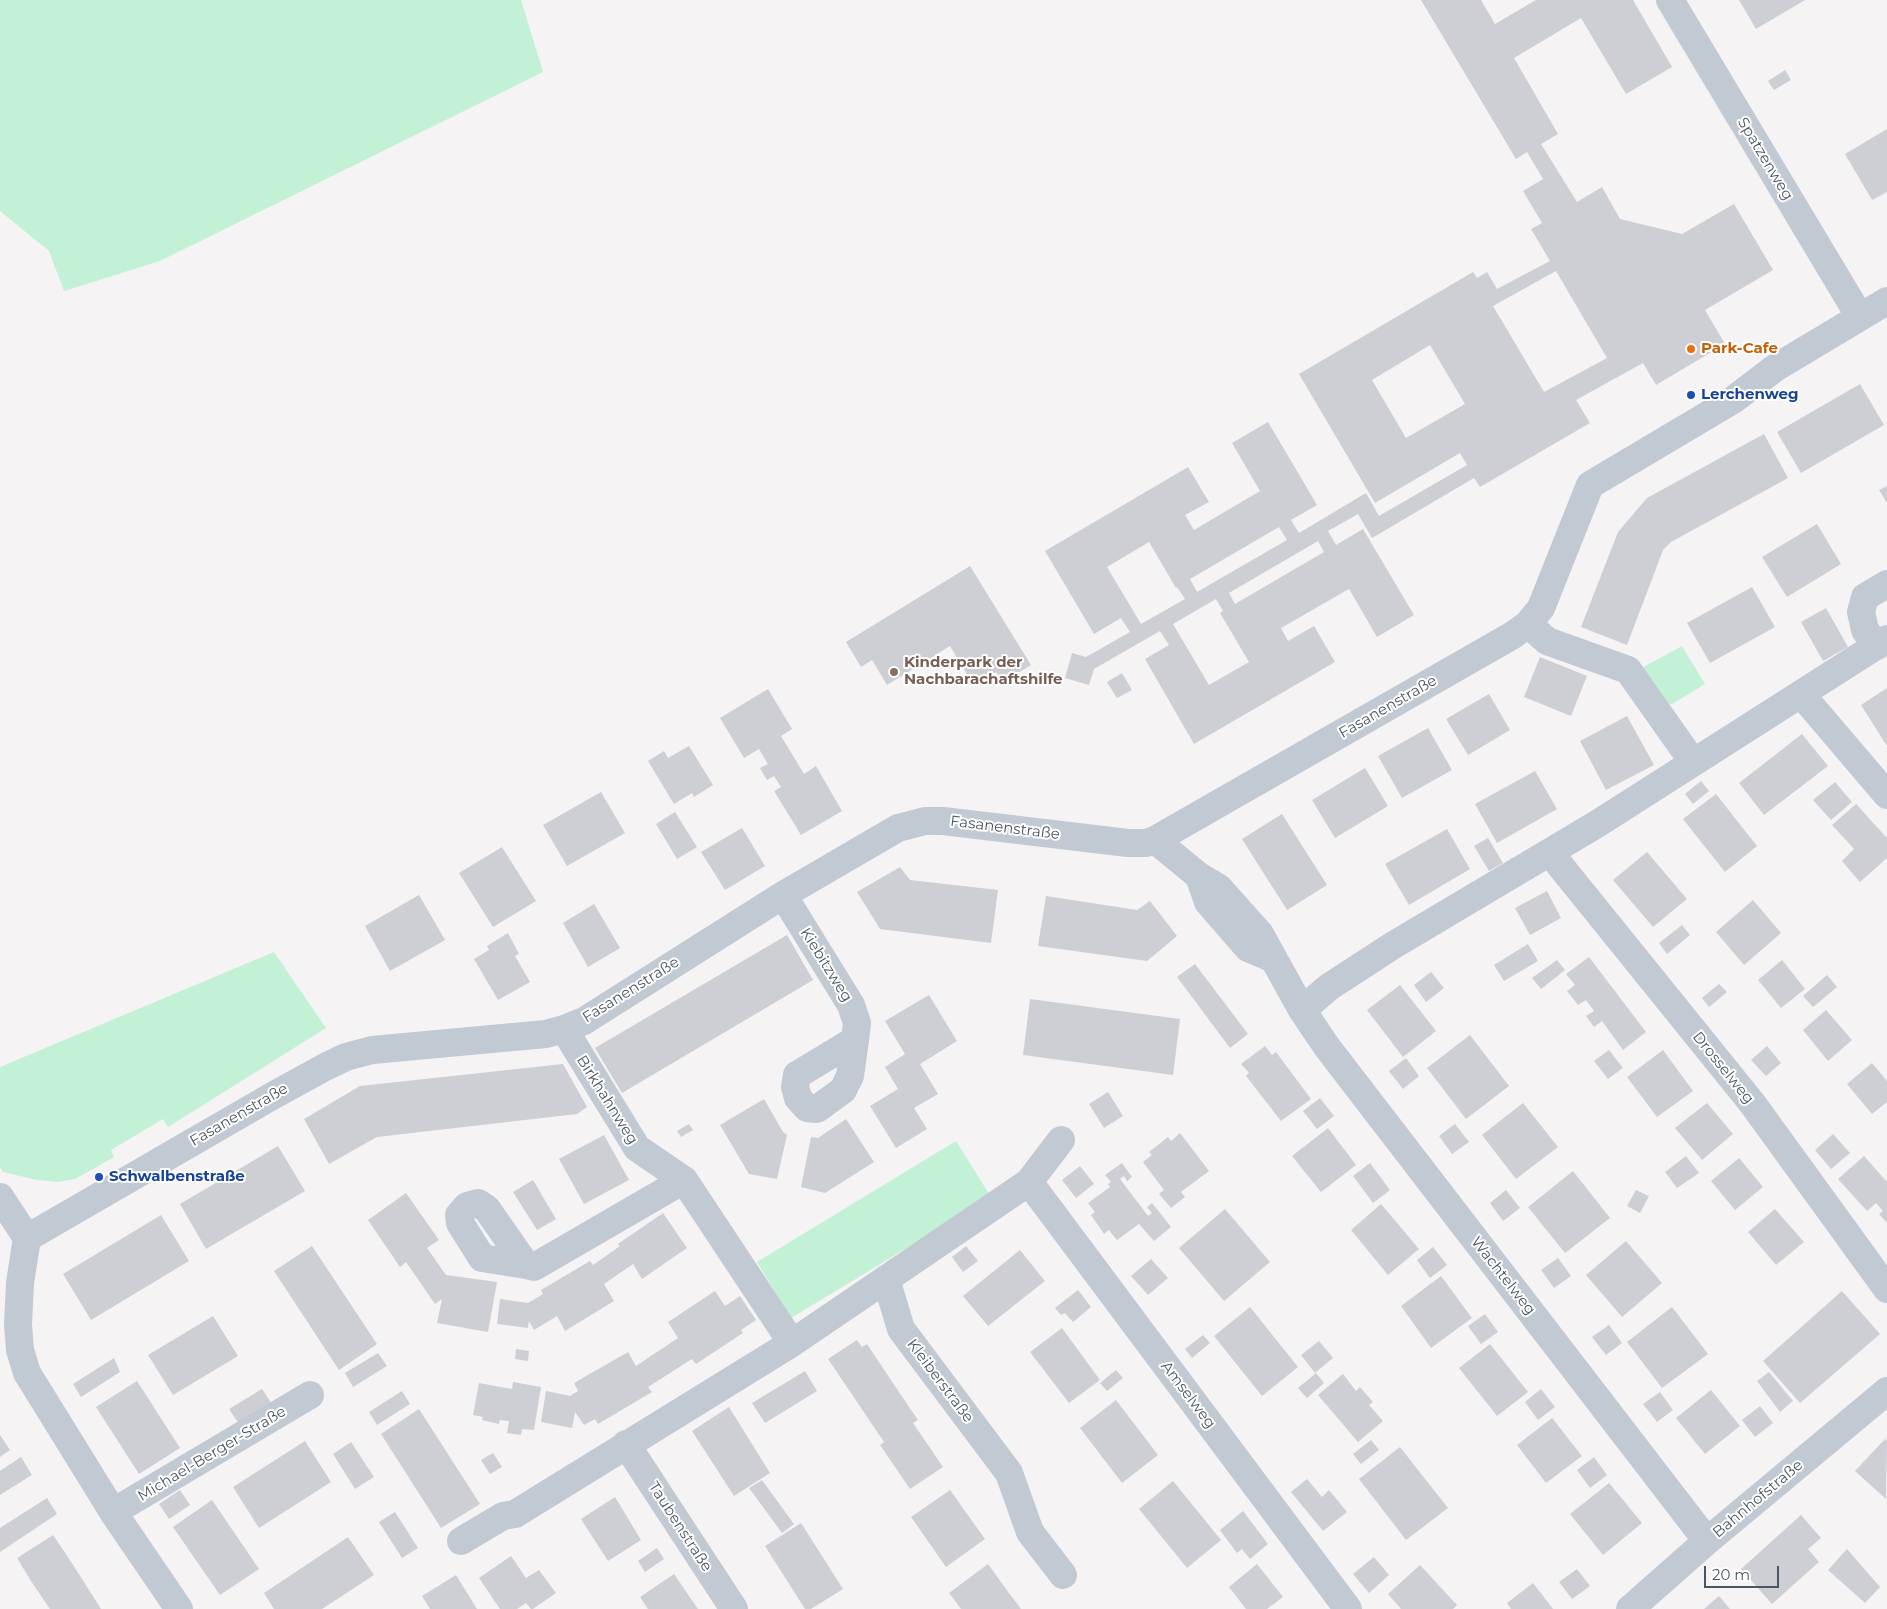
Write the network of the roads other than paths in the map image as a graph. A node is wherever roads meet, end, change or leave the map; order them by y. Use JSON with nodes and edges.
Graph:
{"nodes":[{"id":1,"x":1670,"y":0,"type":"edge"},
{"id":2,"x":1887,"y":301,"type":"edge"},
{"id":3,"x":1860,"y":317,"type":"junction"},
{"id":4,"x":1887,"y":584,"type":"edge"},
{"id":5,"x":1528,"y":624,"type":"junction"},
{"id":6,"x":1882,"y":642,"type":"edge"},
{"id":7,"x":1801,"y":694,"type":"junction"},
{"id":8,"x":1693,"y":762,"type":"junction"},
{"id":9,"x":1887,"y":795,"type":"edge"},
{"id":10,"x":1155,"y":840,"type":"junction"},
{"id":11,"x":1550,"y":853,"type":"junction"},
{"id":12,"x":783,"y":896,"type":"junction"},
{"id":13,"x":1302,"y":1010,"type":"junction"},
{"id":14,"x":564,"y":1029,"type":"junction"},
{"id":15,"x":855,"y":1040,"type":"dead end"},
{"id":16,"x":1062,"y":1140,"type":"dead end"},
{"id":17,"x":684,"y":1180,"type":"junction"},
{"id":18,"x":1029,"y":1182,"type":"junction"},
{"id":19,"x":0,"y":1197,"type":"edge"},
{"id":20,"x":27,"y":1238,"type":"junction"},
{"id":21,"x":526,"y":1265,"type":"dead end"},
{"id":22,"x":886,"y":1278,"type":"junction"},
{"id":23,"x":1887,"y":1289,"type":"edge"},
{"id":24,"x":792,"y":1343,"type":"junction"},
{"id":25,"x":310,"y":1394,"type":"dead end"},
{"id":26,"x":1886,"y":1394,"type":"edge"},
{"id":27,"x":626,"y":1444,"type":"junction"},
{"id":28,"x":113,"y":1512,"type":"junction"},
{"id":29,"x":461,"y":1541,"type":"dead end"},
{"id":30,"x":1707,"y":1542,"type":"junction"},
{"id":31,"x":1063,"y":1575,"type":"dead end"},
{"id":32,"x":179,"y":1609,"type":"edge"},
{"id":33,"x":734,"y":1609,"type":"edge"},
{"id":34,"x":1348,"y":1609,"type":"edge"},
{"id":35,"x":1630,"y":1609,"type":"edge"}],
"edges":[{"from":1,"to":3,"type":"street","name":"Spatzenweg"},
{"from":2,"to":3,"type":"street","name":"Fasanenstraße"},
{"from":3,"to":5,"type":"street","name":"Fasanenstraße"},
{"from":4,"to":6,"type":"street"},
{"from":5,"to":8,"type":"street"},
{"from":5,"to":10,"type":"street","name":"Fasanenstraße"},
{"from":6,"to":7,"type":"street"},
{"from":7,"to":8,"type":"street"},
{"from":7,"to":9,"type":"street"},
{"from":8,"to":11,"type":"street"},
{"from":10,"to":12,"type":"street","name":"Fasanenstraße"},
{"from":10,"to":13,"type":"street","name":"Wachtelweg"},
{"from":11,"to":13,"type":"street"},
{"from":11,"to":23,"type":"street","name":"Drosselweg"},
{"from":12,"to":14,"type":"street","name":"Fasanenstraße"},
{"from":12,"to":15,"type":"street","name":"Kiebitzweg"},
{"from":13,"to":30,"type":"street","name":"Wachtelweg"},
{"from":14,"to":17,"type":"street","name":"Birkhahnweg"},
{"from":14,"to":20,"type":"street","name":"Fasanenstraße"},
{"from":16,"to":18,"type":"street"},
{"from":17,"to":21,"type":"street"},
{"from":17,"to":24,"type":"street","name":"Birkhahnweg"},
{"from":18,"to":22,"type":"street"},
{"from":18,"to":34,"type":"street","name":"Amselweg"},
{"from":19,"to":20,"type":"street"},
{"from":20,"to":28,"type":"street"},
{"from":22,"to":24,"type":"street"},
{"from":22,"to":31,"type":"street","name":"Kleiberstraße"},
{"from":24,"to":27,"type":"street"},
{"from":25,"to":28,"type":"street","name":"Michael-Berger-Straße"},
{"from":26,"to":30,"type":"street","name":"Bahnhofstraße"},
{"from":27,"to":29,"type":"street"},
{"from":27,"to":33,"type":"street","name":"Taubenstraße"},
{"from":28,"to":32,"type":"street"},
{"from":30,"to":35,"type":"street","name":"Bahnhofstraße"}]}
